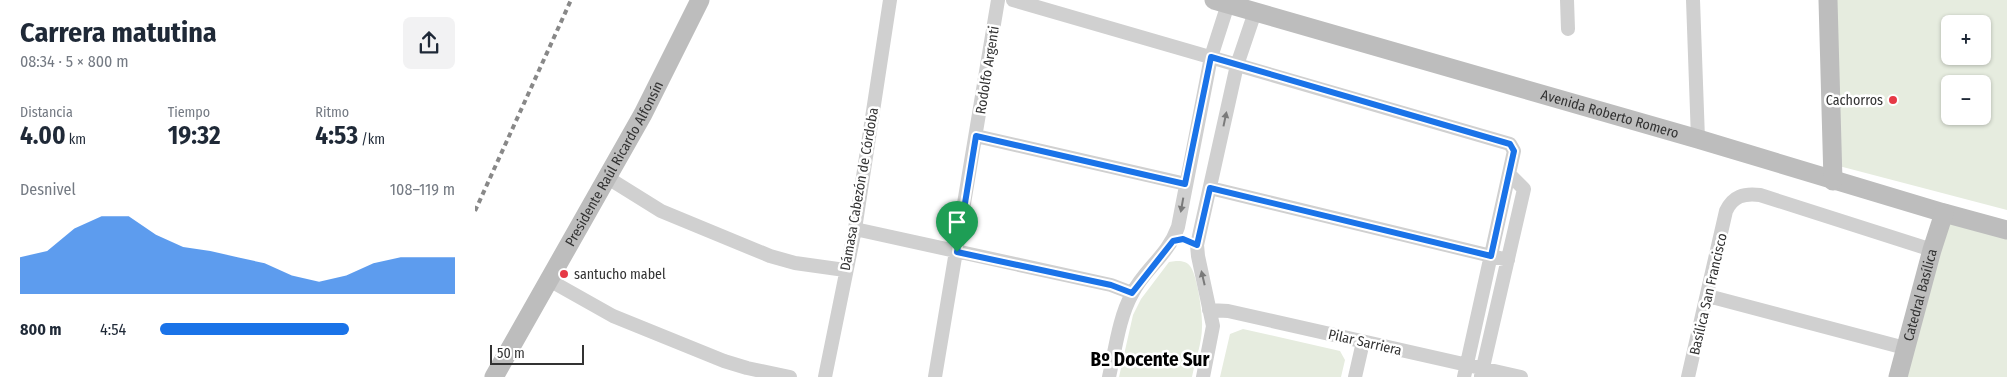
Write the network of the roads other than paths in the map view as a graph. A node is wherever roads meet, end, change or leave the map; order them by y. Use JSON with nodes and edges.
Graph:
{"nodes":[{"id":1,"x":700,"y":0,"type":"edge"},
{"id":2,"x":890,"y":0,"type":"edge"},
{"id":3,"x":998,"y":0,"type":"edge"},
{"id":4,"x":1013,"y":0,"type":"edge"},
{"id":5,"x":1567,"y":0,"type":"edge"},
{"id":6,"x":1693,"y":0,"type":"edge"},
{"id":7,"x":1827,"y":0,"type":"edge"},
{"id":8,"x":1221,"y":2,"type":"edge"},
{"id":9,"x":1255,"y":12,"type":"junction"},
{"id":10,"x":1568,"y":29,"type":"dead end"},
{"id":11,"x":1211,"y":57,"type":"junction"},
{"id":12,"x":1237,"y":65,"type":"junction"},
{"id":13,"x":976,"y":136,"type":"junction"},
{"id":14,"x":1698,"y":139,"type":"junction"},
{"id":15,"x":1509,"y":174,"type":"junction"},
{"id":16,"x":608,"y":178,"type":"junction"},
{"id":17,"x":1833,"y":181,"type":"junction"},
{"id":18,"x":1185,"y":184,"type":"junction"},
{"id":19,"x":1210,"y":188,"type":"junction"},
{"id":20,"x":1944,"y":213,"type":"junction"},
{"id":21,"x":855,"y":229,"type":"junction"},
{"id":22,"x":2007,"y":230,"type":"edge"},
{"id":23,"x":1173,"y":241,"type":"junction"},
{"id":24,"x":1197,"y":245,"type":"junction"},
{"id":25,"x":1932,"y":250,"type":"junction"},
{"id":26,"x":957,"y":252,"type":"junction"},
{"id":27,"x":1491,"y":256,"type":"junction"},
{"id":28,"x":1508,"y":260,"type":"junction"},
{"id":29,"x":845,"y":270,"type":"junction"},
{"id":30,"x":549,"y":280,"type":"junction"},
{"id":31,"x":1132,"y":293,"type":"junction"},
{"id":32,"x":1708,"y":296,"type":"junction"},
{"id":33,"x":1209,"y":310,"type":"junction"},
{"id":34,"x":1363,"y":342,"type":"junction"},
{"id":35,"x":1905,"y":348,"type":"junction"},
{"id":36,"x":1465,"y":371,"type":"edge"},
{"id":37,"x":1482,"y":373,"type":"edge"},
{"id":38,"x":494,"y":377,"type":"edge"},
{"id":39,"x":790,"y":377,"type":"edge"},
{"id":40,"x":825,"y":377,"type":"edge"},
{"id":41,"x":935,"y":377,"type":"edge"},
{"id":42,"x":1109,"y":377,"type":"edge"},
{"id":43,"x":1203,"y":377,"type":"edge"},
{"id":44,"x":1355,"y":377,"type":"edge"},
{"id":45,"x":1521,"y":377,"type":"edge"},
{"id":46,"x":1688,"y":377,"type":"edge"},
{"id":47,"x":1898,"y":377,"type":"edge"}],
"edges":[{"from":1,"to":16,"type":"main road","name":"Presidente Raúl Ricardo Alfonsín"},
{"from":2,"to":21,"type":"street","name":"Dámasa Cabezón de Córdoba"},
{"from":3,"to":13,"type":"street","name":"Rodolfo Argenti"},
{"from":4,"to":11,"type":"street"},
{"from":5,"to":10,"type":"street"},
{"from":6,"to":14,"type":"street"},
{"from":7,"to":17,"type":"main road"},
{"from":8,"to":9,"type":"main road","name":"Avenida Roberto Romero"},
{"from":8,"to":11,"type":"street"},
{"from":9,"to":12,"type":"street"},
{"from":9,"to":14,"type":"main road","name":"Avenida Roberto Romero"},
{"from":11,"to":12,"type":"street"},
{"from":11,"to":18,"type":"street"},
{"from":12,"to":15,"type":"street"},
{"from":19,"to":12,"type":"street","one_way":true},
{"from":13,"to":18,"type":"street"},
{"from":13,"to":26,"type":"street","name":"Rodolfo Argenti"},
{"from":14,"to":17,"type":"main road","name":"Avenida Roberto Romero"},
{"from":15,"to":27,"type":"street"},
{"from":15,"to":28,"type":"street"},
{"from":16,"to":29,"type":"street"},
{"from":16,"to":30,"type":"main road","name":"Presidente Raúl Ricardo Alfonsín"},
{"from":17,"to":20,"type":"main road","name":"Avenida Roberto Romero"},
{"from":18,"to":23,"type":"street","one_way":true},
{"from":19,"to":24,"type":"street"},
{"from":19,"to":27,"type":"street"},
{"from":20,"to":22,"type":"main road","name":"Avenida Roberto Romero"},
{"from":20,"to":25,"type":"main road","name":"Catedral Basílica"},
{"from":21,"to":26,"type":"street"},
{"from":21,"to":29,"type":"street","name":"Dámasa Cabezón de Córdoba"},
{"from":23,"to":24,"type":"street"},
{"from":23,"to":31,"type":"street"},
{"from":33,"to":24,"type":"street","one_way":true},
{"from":25,"to":32,"type":"street","name":"Basílica San Francisco"},
{"from":25,"to":35,"type":"main road","name":"Catedral Basílica"},
{"from":26,"to":31,"type":"street"},
{"from":26,"to":41,"type":"street","name":"Rodolfo Argenti"},
{"from":27,"to":28,"type":"street"},
{"from":27,"to":36,"type":"street"},
{"from":28,"to":37,"type":"street"},
{"from":29,"to":40,"type":"street","name":"Dámasa Cabezón de Córdoba"},
{"from":30,"to":38,"type":"main road","name":"Presidente Raúl Ricardo Alfonsín"},
{"from":30,"to":39,"type":"street"},
{"from":31,"to":42,"type":"street"},
{"from":32,"to":35,"type":"street"},
{"from":32,"to":46,"type":"street","name":"Basílica San Francisco"},
{"from":33,"to":34,"type":"street","name":"Pilar Sarriera"},
{"from":33,"to":43,"type":"street"},
{"from":34,"to":36,"type":"street","name":"Pilar Sarriera"},
{"from":34,"to":44,"type":"street"},
{"from":35,"to":47,"type":"main road","name":"Catedral Basílica"},
{"from":36,"to":37,"type":"street","name":"Pilar Sarriera"},
{"from":37,"to":45,"type":"street","name":"Pilar Sarriera"}]}
